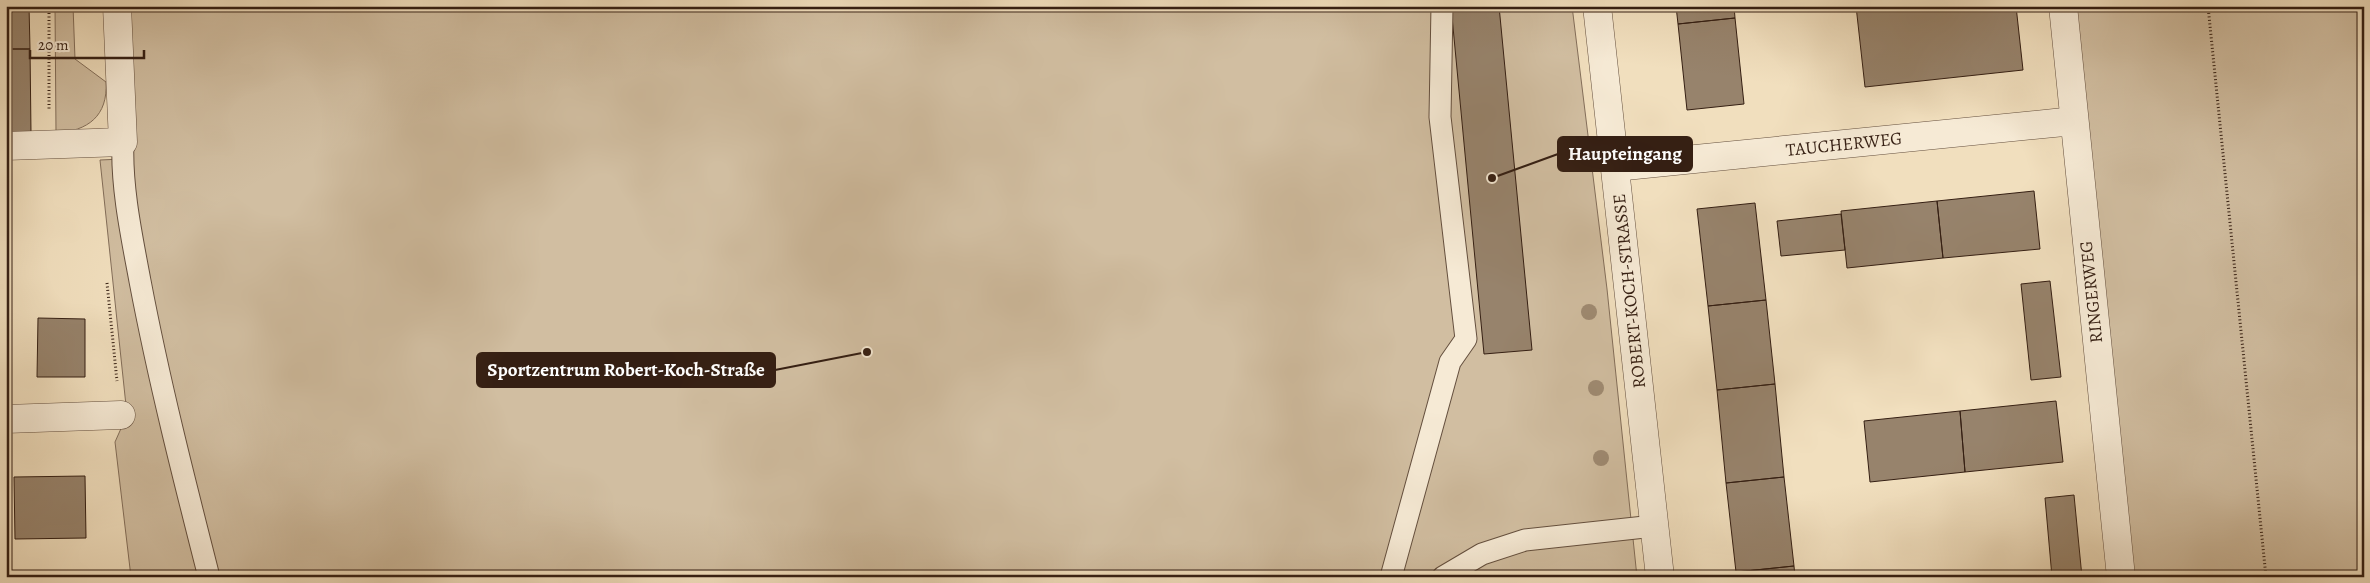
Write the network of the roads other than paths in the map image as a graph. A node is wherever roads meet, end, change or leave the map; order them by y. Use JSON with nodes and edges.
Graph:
{"nodes":[{"id":1,"x":117,"y":6,"type":"edge"},
{"id":2,"x":1442,"y":6,"type":"edge"},
{"id":3,"x":1597,"y":6,"type":"edge"},
{"id":4,"x":2062,"y":6,"type":"edge"},
{"id":5,"x":2074,"y":122,"type":"junction"},
{"id":6,"x":123,"y":142,"type":"junction"},
{"id":7,"x":6,"y":146,"type":"edge"},
{"id":8,"x":1615,"y":167,"type":"junction"},
{"id":9,"x":121,"y":415,"type":"dead end"},
{"id":10,"x":6,"y":419,"type":"edge"},
{"id":11,"x":1654,"y":526,"type":"junction"},
{"id":12,"x":209,"y":577,"type":"edge"},
{"id":13,"x":1391,"y":577,"type":"edge"},
{"id":14,"x":1444,"y":577,"type":"edge"},
{"id":15,"x":1660,"y":577,"type":"edge"},
{"id":16,"x":2121,"y":577,"type":"edge"}],
"edges":[{"from":1,"to":6,"type":"street"},
{"from":2,"to":13,"type":"lane"},
{"from":3,"to":8,"type":"street","name":"ROBERT-KOCH-STRASSE"},
{"from":4,"to":5,"type":"street","name":"RINGERWEG"},
{"from":5,"to":8,"type":"street","name":"TAUCHERWEG"},
{"from":5,"to":16,"type":"street","name":"RINGERWEG"},
{"from":6,"to":7,"type":"street"},
{"from":6,"to":12,"type":"lane"},
{"from":8,"to":11,"type":"street","name":"ROBERT-KOCH-STRASSE"},
{"from":9,"to":10,"type":"street"},
{"from":11,"to":14,"type":"lane"},
{"from":11,"to":15,"type":"street","name":"ROBERT-KOCH-STRASSE"}]}
